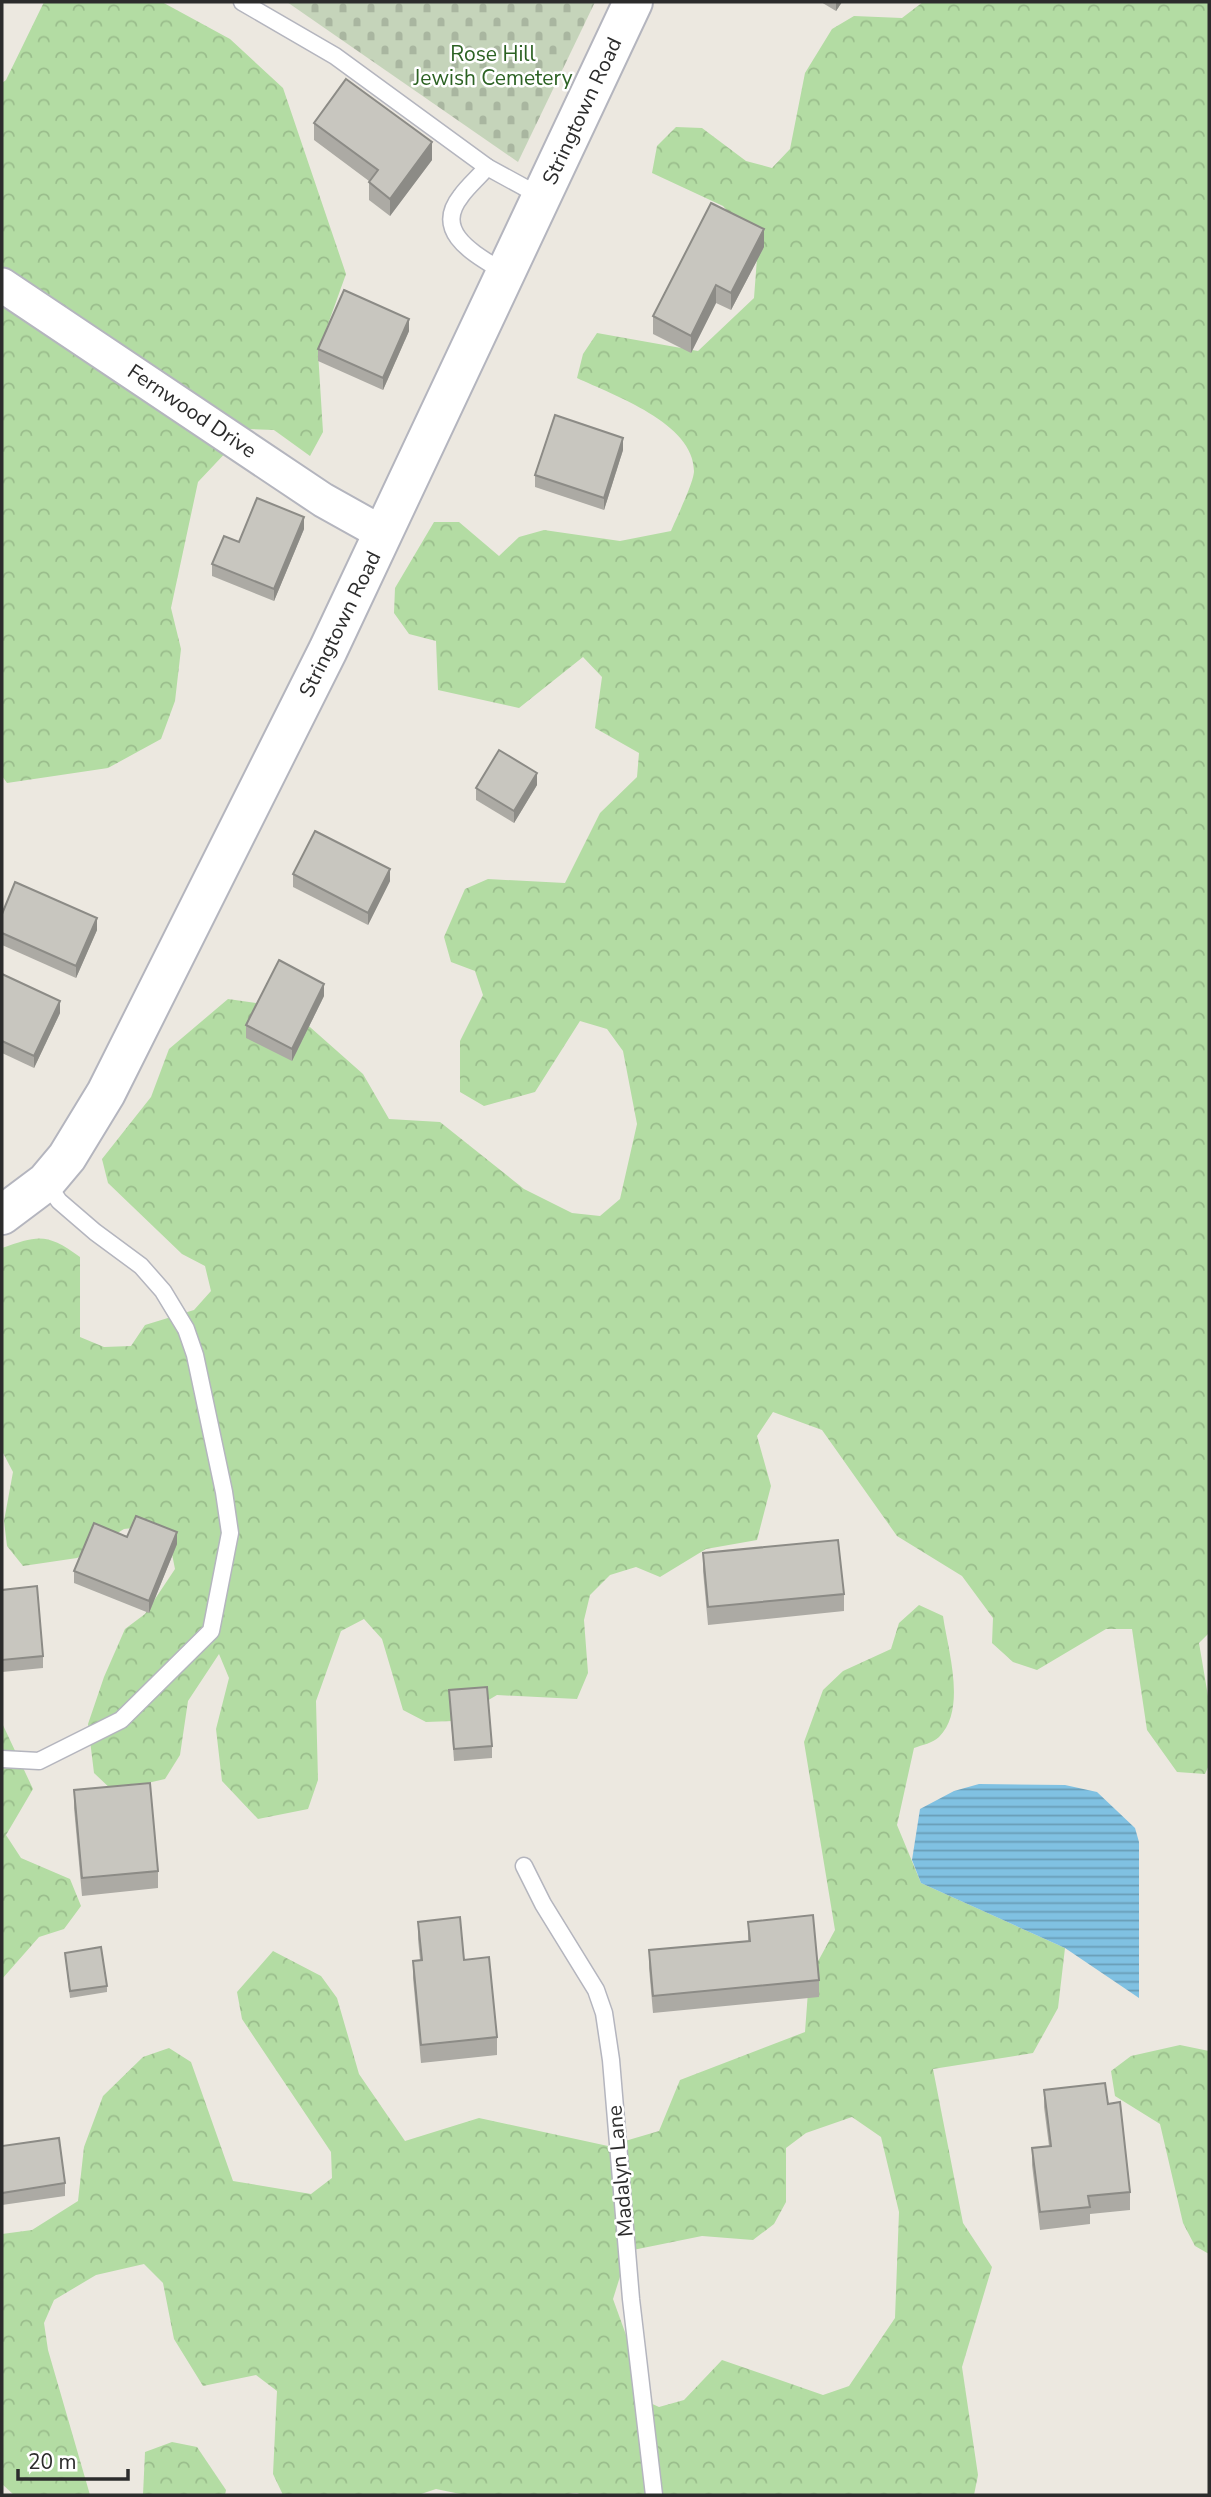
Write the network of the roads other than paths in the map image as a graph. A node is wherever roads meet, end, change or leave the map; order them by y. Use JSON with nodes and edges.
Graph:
{"nodes":[{"id":1,"x":242,"y":2,"type":"edge"},
{"id":2,"x":633,"y":2,"type":"edge"},
{"id":3,"x":487,"y":167,"type":"junction"},
{"id":4,"x":542,"y":197,"type":"junction"},
{"id":5,"x":506,"y":274,"type":"junction"},
{"id":6,"x":2,"y":285,"type":"edge"},
{"id":7,"x":384,"y":534,"type":"junction"},
{"id":8,"x":46,"y":1182,"type":"junction"},
{"id":9,"x":2,"y":1215,"type":"edge"},
{"id":10,"x":2,"y":1759,"type":"edge"},
{"id":11,"x":524,"y":1866,"type":"dead end"},
{"id":12,"x":654,"y":2495,"type":"edge"}],
"edges":[{"from":1,"to":3,"type":"lane"},
{"from":2,"to":4,"type":"main road","name":"Stringtown Road"},
{"from":3,"to":4,"type":"lane"},
{"from":3,"to":5,"type":"lane"},
{"from":4,"to":5,"type":"main road","name":"Stringtown Road"},
{"from":5,"to":7,"type":"main road","name":"Stringtown Road"},
{"from":6,"to":7,"type":"street","name":"Fernwood Drive"},
{"from":7,"to":8,"type":"main road","name":"Stringtown Road"},
{"from":8,"to":9,"type":"main road","name":"Stringtown Road"},
{"from":8,"to":10,"type":"lane"},
{"from":11,"to":12,"type":"lane","name":"Madalyn Lane"}]}
